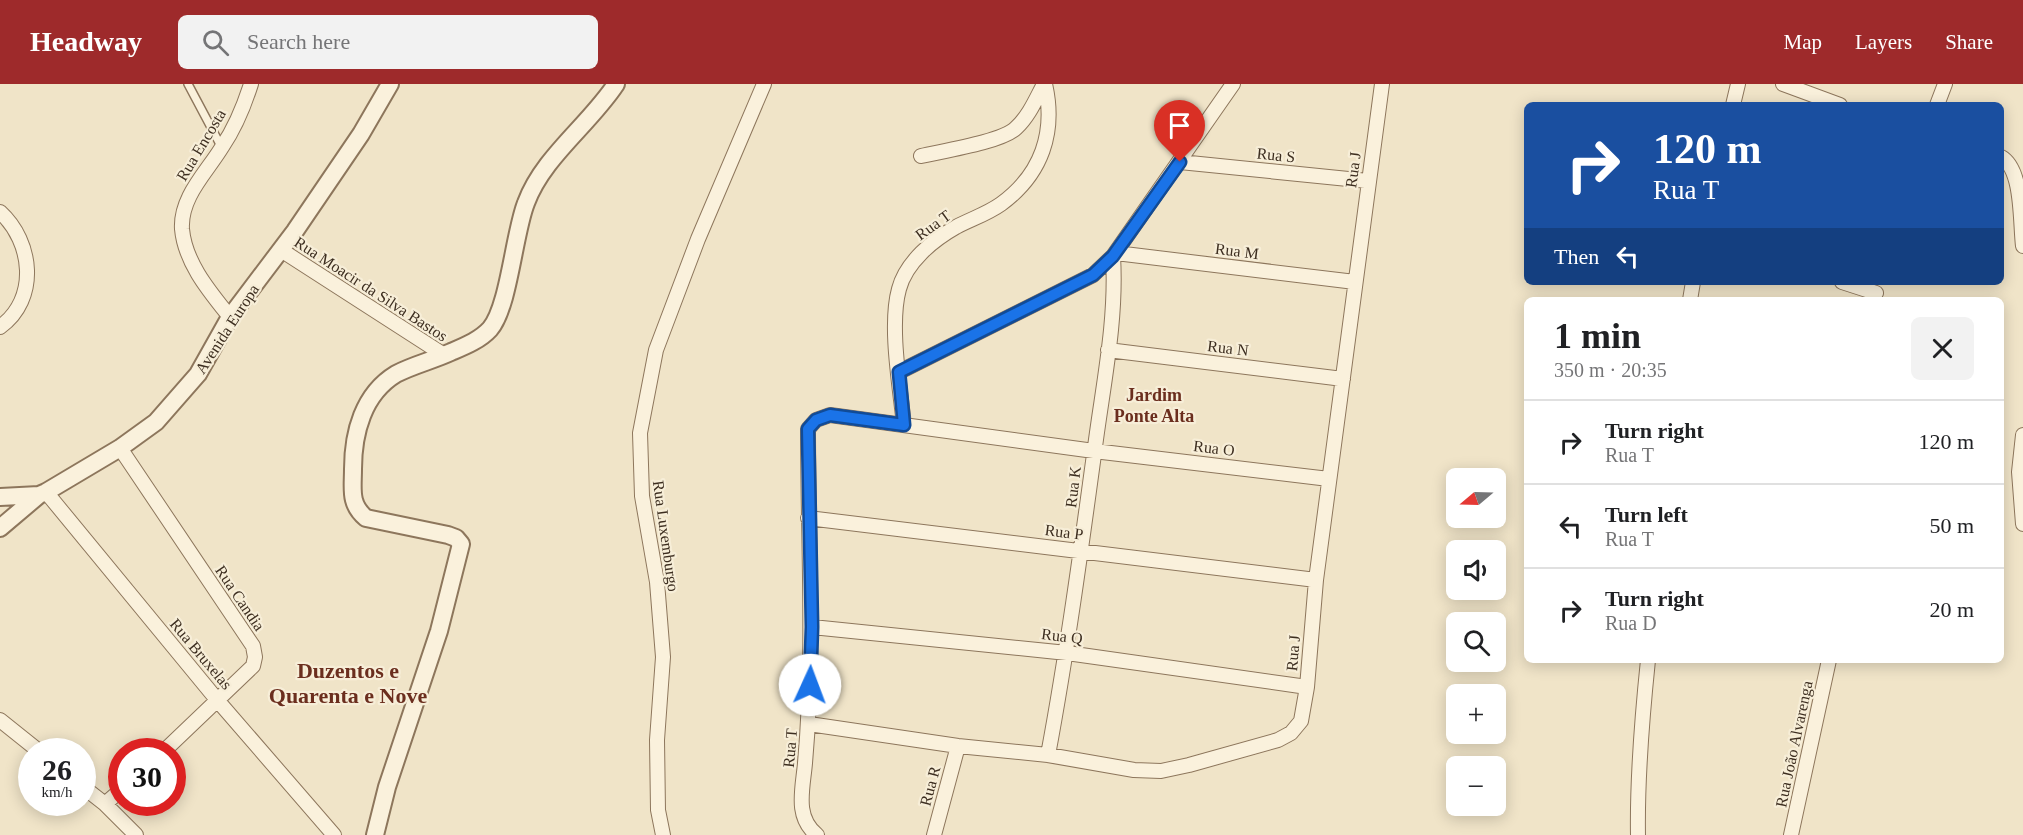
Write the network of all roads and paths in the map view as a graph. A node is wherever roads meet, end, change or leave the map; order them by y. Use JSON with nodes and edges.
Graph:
{"nodes":[{"id":1,"x":188,"y":84,"type":"edge"},
{"id":2,"x":251,"y":84,"type":"edge"},
{"id":3,"x":390,"y":84,"type":"edge"},
{"id":4,"x":616,"y":84,"type":"edge"},
{"id":5,"x":764,"y":84,"type":"edge"},
{"id":6,"x":1045,"y":84,"type":"edge"},
{"id":7,"x":1233,"y":84,"type":"edge"},
{"id":8,"x":1382,"y":84,"type":"edge"},
{"id":9,"x":1738,"y":84,"type":"edge"},
{"id":10,"x":1783,"y":84,"type":"edge"},
{"id":11,"x":1945,"y":84,"type":"edge"},
{"id":12,"x":1734,"y":102,"type":"edge"},
{"id":13,"x":1832,"y":102,"type":"edge"},
{"id":14,"x":1938,"y":102,"type":"edge"},
{"id":15,"x":222,"y":148,"type":"junction"},
{"id":16,"x":921,"y":156,"type":"dead end"},
{"id":17,"x":2004,"y":159,"type":"edge"},
{"id":18,"x":1180,"y":162,"type":"junction"},
{"id":19,"x":1368,"y":181,"type":"junction"},
{"id":20,"x":0,"y":212,"type":"edge"},
{"id":21,"x":2023,"y":246,"type":"edge"},
{"id":22,"x":280,"y":250,"type":"junction"},
{"id":23,"x":1114,"y":255,"type":"junction"},
{"id":24,"x":1355,"y":282,"type":"junction"},
{"id":25,"x":1852,"y":285,"type":"edge"},
{"id":26,"x":1877,"y":292,"type":"edge"},
{"id":27,"x":230,"y":318,"type":"junction"},
{"id":28,"x":0,"y":327,"type":"edge"},
{"id":29,"x":1108,"y":350,"type":"junction"},
{"id":30,"x":444,"y":356,"type":"junction"},
{"id":31,"x":899,"y":372,"type":"junction"},
{"id":32,"x":1343,"y":380,"type":"junction"},
{"id":33,"x":904,"y":425,"type":"junction"},
{"id":34,"x":2023,"y":435,"type":"edge"},
{"id":35,"x":120,"y":448,"type":"junction"},
{"id":36,"x":1095,"y":451,"type":"junction"},
{"id":37,"x":1329,"y":479,"type":"junction"},
{"id":38,"x":43,"y":494,"type":"junction"},
{"id":39,"x":0,"y":497,"type":"edge"},
{"id":40,"x":808,"y":518,"type":"junction"},
{"id":41,"x":2023,"y":524,"type":"edge"},
{"id":42,"x":0,"y":528,"type":"edge"},
{"id":43,"x":1082,"y":551,"type":"junction"},
{"id":44,"x":1316,"y":580,"type":"junction"},
{"id":45,"x":812,"y":627,"type":"junction"},
{"id":46,"x":1067,"y":653,"type":"junction"},
{"id":47,"x":1648,"y":663,"type":"edge"},
{"id":48,"x":1828,"y":663,"type":"edge"},
{"id":49,"x":1307,"y":687,"type":"junction"},
{"id":50,"x":218,"y":701,"type":"junction"},
{"id":51,"x":0,"y":720,"type":"edge"},
{"id":52,"x":809,"y":724,"type":"junction"},
{"id":53,"x":22,"y":738,"type":"edge"},
{"id":54,"x":178,"y":738,"type":"edge"},
{"id":55,"x":958,"y":746,"type":"junction"},
{"id":56,"x":1048,"y":755,"type":"junction"},
{"id":57,"x":96,"y":797,"type":"edge"},
{"id":58,"x":108,"y":801,"type":"edge"},
{"id":59,"x":105,"y":804,"type":"junction"},
{"id":60,"x":380,"y":812,"type":"junction"},
{"id":61,"x":136,"y":835,"type":"edge"},
{"id":62,"x":334,"y":835,"type":"edge"},
{"id":63,"x":364,"y":835,"type":"edge"},
{"id":64,"x":375,"y":835,"type":"edge"},
{"id":65,"x":663,"y":835,"type":"edge"},
{"id":66,"x":817,"y":835,"type":"edge"},
{"id":67,"x":934,"y":835,"type":"edge"},
{"id":68,"x":1638,"y":835,"type":"edge"},
{"id":69,"x":1791,"y":835,"type":"edge"}],
"edges":[{"from":1,"to":15,"type":"lane"},
{"from":2,"to":15,"type":"street","name":"Rua Encosta"},
{"from":3,"to":22,"type":"street","name":"Avenida Europa"},
{"from":4,"to":30,"type":"street"},
{"from":5,"to":65,"type":"street","name":"Rua Luxemburgo"},
{"from":6,"to":16,"type":"street","name":"Rua T"},
{"from":6,"to":31,"type":"street","name":"Rua T"},
{"from":7,"to":18,"type":"street"},
{"from":8,"to":19,"type":"street","name":"Rua J"},
{"from":9,"to":12,"type":"street"},
{"from":10,"to":13,"type":"street"},
{"from":11,"to":14,"type":"street"},
{"from":15,"to":27,"type":"street","name":"Rua Encosta"},
{"from":17,"to":21,"type":"street"},
{"from":18,"to":19,"type":"street","name":"Rua S"},
{"from":18,"to":23,"type":"street"},
{"from":19,"to":24,"type":"street","name":"Rua J"},
{"from":20,"to":28,"type":"street"},
{"from":22,"to":27,"type":"street","name":"Avenida Europa"},
{"from":22,"to":30,"type":"street","name":"Rua Moacir da Silva Bastos"},
{"from":23,"to":24,"type":"street","name":"Rua M"},
{"from":23,"to":29,"type":"street","name":"Rua K"},
{"from":23,"to":31,"type":"street"},
{"from":24,"to":32,"type":"street","name":"Rua J"},
{"from":25,"to":26,"type":"street"},
{"from":27,"to":35,"type":"street","name":"Avenida Europa"},
{"from":29,"to":32,"type":"street","name":"Rua N"},
{"from":29,"to":36,"type":"street","name":"Rua K"},
{"from":30,"to":60,"type":"street"},
{"from":31,"to":33,"type":"street","name":"Rua T"},
{"from":32,"to":37,"type":"street","name":"Rua J"},
{"from":33,"to":36,"type":"street","name":"Rua T"},
{"from":33,"to":40,"type":"street","name":"Rua T"},
{"from":34,"to":41,"type":"street"},
{"from":35,"to":38,"type":"street","name":"Avenida Europa"},
{"from":35,"to":50,"type":"street","name":"Rua Candia"},
{"from":36,"to":37,"type":"street","name":"Rua O"},
{"from":36,"to":43,"type":"street","name":"Rua K"},
{"from":37,"to":44,"type":"street","name":"Rua J"},
{"from":38,"to":39,"type":"street","name":"Avenida Europa"},
{"from":38,"to":42,"type":"street"},
{"from":38,"to":50,"type":"street","name":"Rua Bruxelas"},
{"from":40,"to":43,"type":"street","name":"Rua P"},
{"from":40,"to":45,"type":"street","name":"Rua T"},
{"from":43,"to":44,"type":"street","name":"Rua P"},
{"from":43,"to":46,"type":"street","name":"Rua K"},
{"from":44,"to":49,"type":"street","name":"Rua J"},
{"from":45,"to":46,"type":"street","name":"Rua Q"},
{"from":45,"to":52,"type":"street","name":"Rua T"},
{"from":46,"to":49,"type":"street","name":"Rua Q"},
{"from":46,"to":56,"type":"street","name":"Rua K"},
{"from":47,"to":68,"type":"street"},
{"from":48,"to":69,"type":"street","name":"Rua João Alvarenga"},
{"from":49,"to":56,"type":"street","name":"Rua J"},
{"from":50,"to":54,"type":"street","name":"Rua Candia"},
{"from":50,"to":62,"type":"street","name":"Rua Bruxelas"},
{"from":51,"to":53,"type":"street"},
{"from":52,"to":55,"type":"street","name":"Rua J"},
{"from":52,"to":66,"type":"street","name":"Rua T"},
{"from":55,"to":56,"type":"street","name":"Rua J"},
{"from":55,"to":67,"type":"street","name":"Rua R"},
{"from":57,"to":59,"type":"street"},
{"from":58,"to":59,"type":"street"},
{"from":59,"to":61,"type":"street"},
{"from":60,"to":63,"type":"street"},
{"from":60,"to":64,"type":"street"}]}
